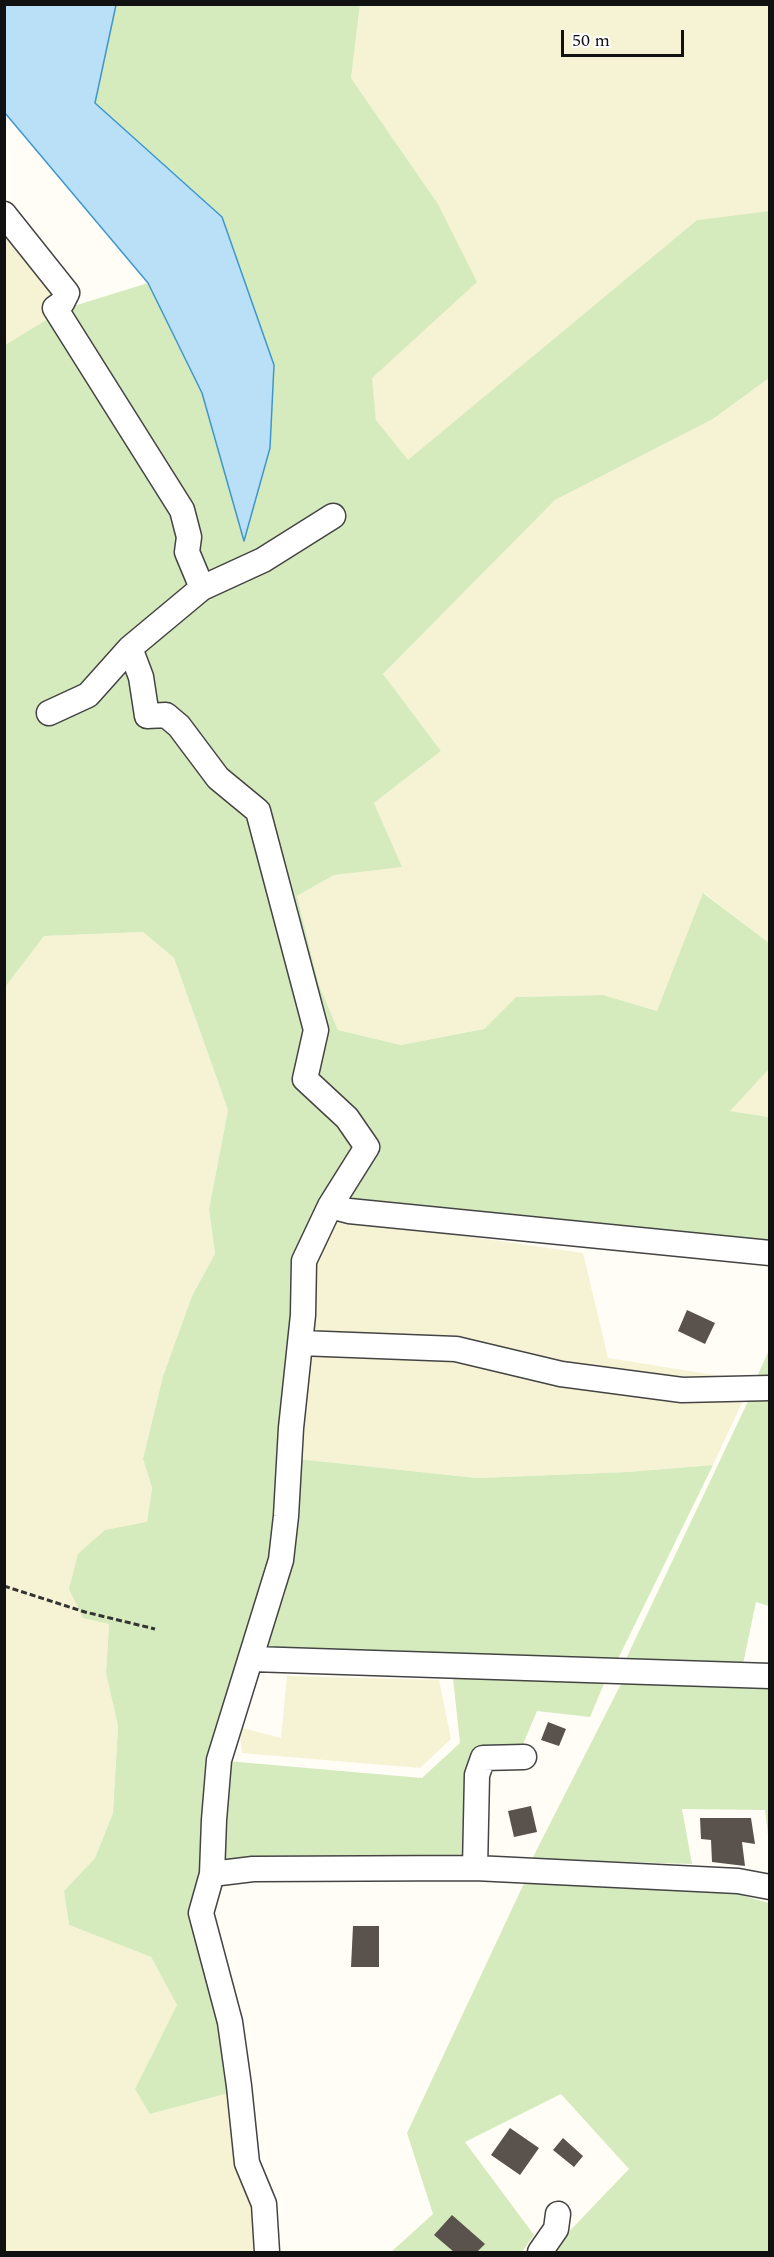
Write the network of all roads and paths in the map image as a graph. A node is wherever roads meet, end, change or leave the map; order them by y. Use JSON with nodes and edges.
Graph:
{"nodes":[{"id":1,"x":4,"y":214,"type":"edge"},
{"id":2,"x":333,"y":516,"type":"dead end"},
{"id":3,"x":202,"y":588,"type":"junction"},
{"id":4,"x":130,"y":648,"type":"junction"},
{"id":5,"x":49,"y":713,"type":"dead end"},
{"id":6,"x":330,"y":1206,"type":"junction"},
{"id":7,"x":770,"y":1253,"type":"edge"},
{"id":8,"x":300,"y":1343,"type":"junction"},
{"id":9,"x":770,"y":1388,"type":"edge"},
{"id":10,"x":4,"y":1586,"type":"edge"},
{"id":11,"x":155,"y":1629,"type":"dead end"},
{"id":12,"x":252,"y":1659,"type":"junction"},
{"id":13,"x":770,"y":1676,"type":"edge"},
{"id":14,"x":524,"y":1757,"type":"dead end"},
{"id":15,"x":475,"y":1868,"type":"junction"},
{"id":16,"x":212,"y":1874,"type":"junction"},
{"id":17,"x":770,"y":1887,"type":"edge"},
{"id":18,"x":558,"y":2214,"type":"dead end"},
{"id":19,"x":267,"y":2253,"type":"edge"},
{"id":20,"x":540,"y":2253,"type":"edge"}],
"edges":[{"from":1,"to":3,"type":"street"},
{"from":2,"to":3,"type":"street"},
{"from":3,"to":4,"type":"street"},
{"from":4,"to":5,"type":"street"},
{"from":4,"to":6,"type":"street"},
{"from":6,"to":7,"type":"street"},
{"from":6,"to":8,"type":"street"},
{"from":8,"to":9,"type":"street"},
{"from":8,"to":12,"type":"street"},
{"from":10,"to":11,"type":"path"},
{"from":12,"to":13,"type":"street"},
{"from":12,"to":16,"type":"street"},
{"from":14,"to":15,"type":"street"},
{"from":15,"to":16,"type":"street"},
{"from":15,"to":17,"type":"street"},
{"from":16,"to":19,"type":"street"},
{"from":18,"to":20,"type":"street"}]}
